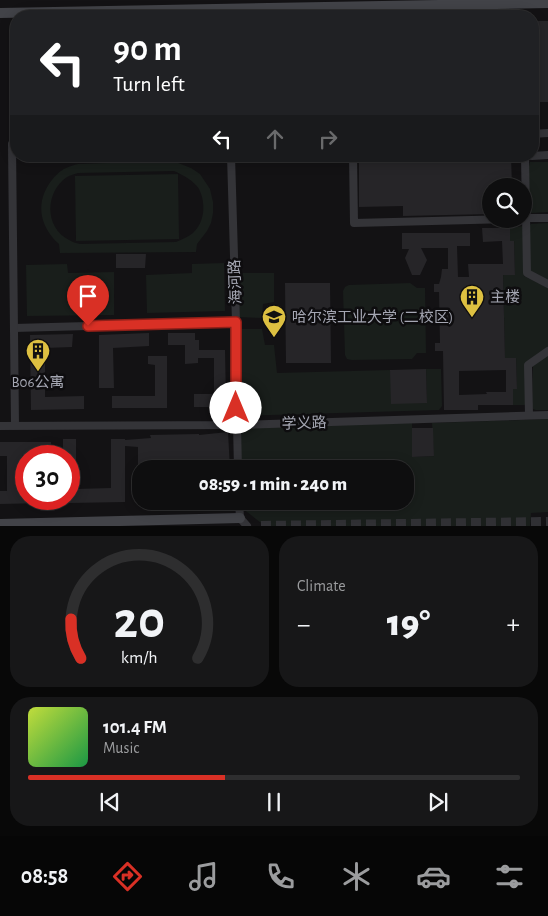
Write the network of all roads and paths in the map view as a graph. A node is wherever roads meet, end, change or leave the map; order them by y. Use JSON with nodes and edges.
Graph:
{"nodes":[{"id":1,"x":548,"y":3,"type":"edge"},
{"id":2,"x":164,"y":10,"type":"edge"},
{"id":3,"x":12,"y":162,"type":"edge"},
{"id":4,"x":231,"y":162,"type":"edge"},
{"id":5,"x":353,"y":162,"type":"edge"},
{"id":6,"x":525,"y":162,"type":"edge"},
{"id":7,"x":525,"y":178,"type":"edge"},
{"id":8,"x":532,"y":218,"type":"edge"},
{"id":9,"x":548,"y":218,"type":"edge"},
{"id":10,"x":482,"y":220,"type":"edge"},
{"id":11,"x":525,"y":228,"type":"edge"},
{"id":12,"x":548,"y":284,"type":"edge"},
{"id":13,"x":236,"y":322,"type":"junction"},
{"id":14,"x":14,"y":328,"type":"junction"},
{"id":15,"x":548,"y":351,"type":"edge"},
{"id":16,"x":529,"y":415,"type":"junction"},
{"id":17,"x":548,"y":415,"type":"edge"},
{"id":18,"x":15,"y":425,"type":"junction"},
{"id":19,"x":236,"y":425,"type":"junction"},
{"id":20,"x":0,"y":426,"type":"edge"},
{"id":21,"x":238,"y":460,"type":"edge"},
{"id":22,"x":240,"y":510,"type":"edge"},
{"id":23,"x":240,"y":518,"type":"junction"},
{"id":24,"x":0,"y":524,"type":"edge"},
{"id":25,"x":247,"y":526,"type":"edge"}],
"edges":[{"from":1,"to":2,"type":"main road"},
{"from":3,"to":14,"type":"street"},
{"from":4,"to":13,"type":"street","name":"海河路"},
{"from":5,"to":10,"type":"street"},
{"from":6,"to":7,"type":"street"},
{"from":8,"to":9,"type":"street"},
{"from":11,"to":12,"type":"street"},
{"from":13,"to":14,"type":"street"},
{"from":13,"to":19,"type":"street","name":"海河路"},
{"from":14,"to":18,"type":"street"},
{"from":15,"to":16,"type":"street"},
{"from":16,"to":17,"type":"street","name":"学义路"},
{"from":16,"to":19,"type":"street","name":"学义路"},
{"from":18,"to":19,"type":"street","name":"学义路"},
{"from":18,"to":20,"type":"street","name":"学义路"},
{"from":19,"to":21,"type":"street","name":"海河路"},
{"from":22,"to":23,"type":"street"},
{"from":23,"to":24,"type":"main road"},
{"from":23,"to":25,"type":"street"}]}
